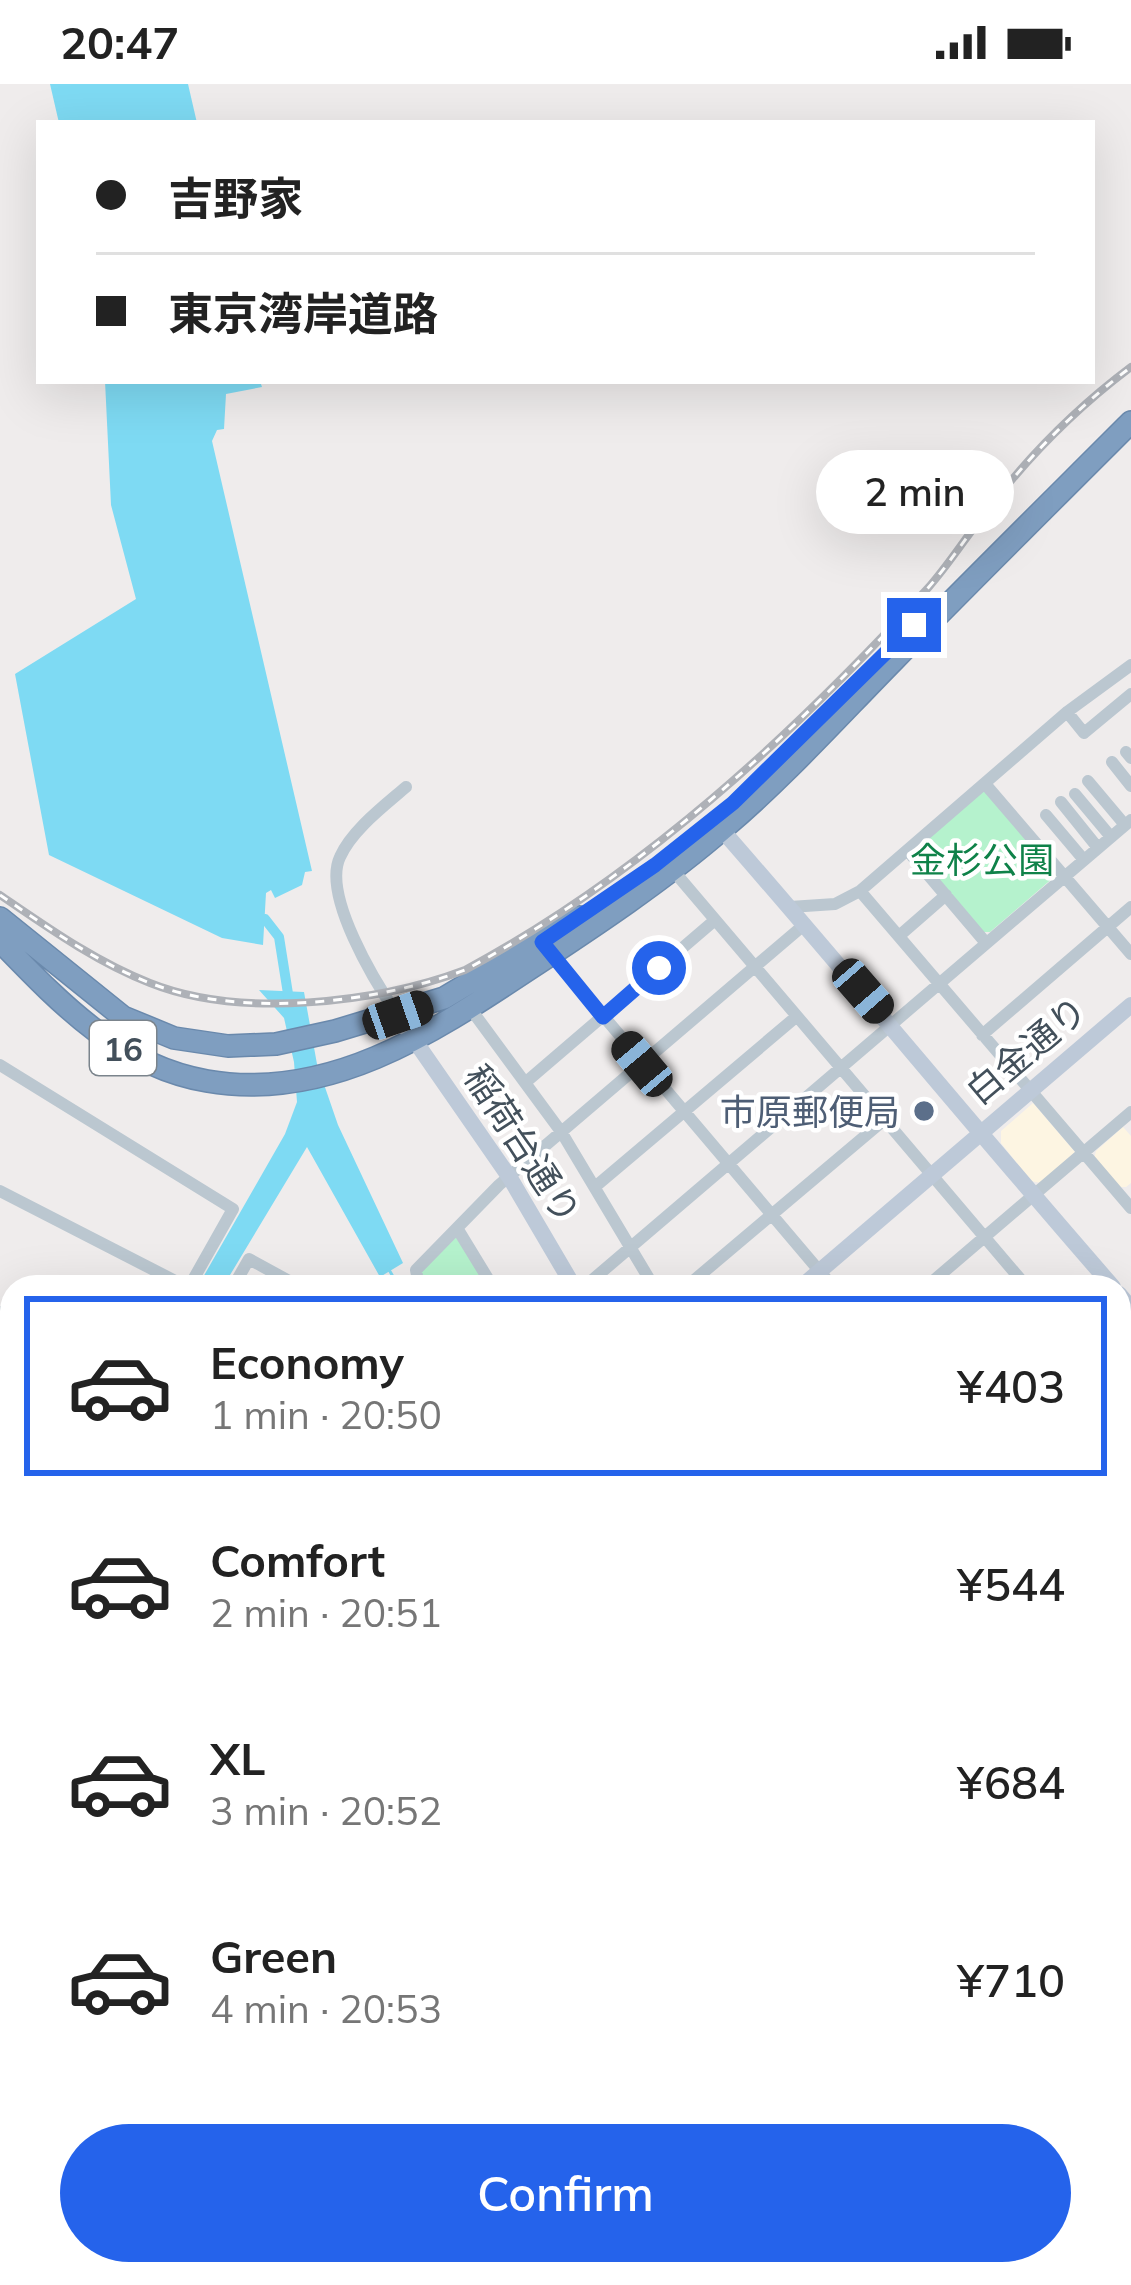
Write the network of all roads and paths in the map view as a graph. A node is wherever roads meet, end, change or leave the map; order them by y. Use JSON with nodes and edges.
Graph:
{"nodes":[{"id":1,"x":1131,"y":403,"type":"edge"},
{"id":2,"x":1131,"y":422,"type":"edge"},
{"id":3,"x":1131,"y":665,"type":"edge"},
{"id":4,"x":1131,"y":694,"type":"edge"},
{"id":5,"x":1067,"y":712,"type":"junction"},
{"id":6,"x":1112,"y":763,"type":"dead end"},
{"id":7,"x":1088,"y":781,"type":"dead end"},
{"id":8,"x":986,"y":784,"type":"junction"},
{"id":9,"x":1131,"y":786,"type":"edge"},
{"id":10,"x":406,"y":787,"type":"dead end"},
{"id":11,"x":1075,"y":794,"type":"dead end"},
{"id":12,"x":1060,"y":802,"type":"dead end"},
{"id":13,"x":1046,"y":815,"type":"dead end"},
{"id":14,"x":1128,"y":822,"type":"edge"},
{"id":15,"x":722,"y":830,"type":"junction"},
{"id":16,"x":1111,"y":836,"type":"junction"},
{"id":17,"x":1098,"y":848,"type":"junction"},
{"id":18,"x":908,"y":851,"type":"junction"},
{"id":19,"x":1084,"y":860,"type":"junction"},
{"id":20,"x":671,"y":868,"type":"junction"},
{"id":21,"x":1065,"y":876,"type":"junction"},
{"id":22,"x":860,"y":891,"type":"junction"},
{"id":23,"x":946,"y":895,"type":"junction"},
{"id":24,"x":1131,"y":907,"type":"edge"},
{"id":25,"x":790,"y":908,"type":"junction"},
{"id":26,"x":0,"y":918,"type":"edge"},
{"id":27,"x":715,"y":920,"type":"junction"},
{"id":28,"x":805,"y":924,"type":"junction"},
{"id":29,"x":1108,"y":926,"type":"junction"},
{"id":30,"x":899,"y":936,"type":"junction"},
{"id":31,"x":0,"y":941,"type":"edge"},
{"id":32,"x":986,"y":943,"type":"junction"},
{"id":33,"x":546,"y":948,"type":"junction"},
{"id":34,"x":1131,"y":954,"type":"edge"},
{"id":35,"x":755,"y":967,"type":"junction"},
{"id":36,"x":939,"y":983,"type":"junction"},
{"id":37,"x":1131,"y":1005,"type":"edge"},
{"id":38,"x":470,"y":1008,"type":"junction"},
{"id":39,"x":398,"y":1015,"type":"junction"},
{"id":40,"x":603,"y":1017,"type":"junction"},
{"id":41,"x":796,"y":1017,"type":"junction"},
{"id":42,"x":892,"y":1024,"type":"junction"},
{"id":43,"x":982,"y":1035,"type":"junction"},
{"id":44,"x":414,"y":1040,"type":"junction"},
{"id":45,"x":642,"y":1064,"type":"junction"},
{"id":46,"x":0,"y":1065,"type":"edge"},
{"id":47,"x":841,"y":1068,"type":"junction"},
{"id":48,"x":526,"y":1082,"type":"junction"},
{"id":49,"x":1029,"y":1090,"type":"junction"},
{"id":50,"x":683,"y":1112,"type":"junction"},
{"id":51,"x":1131,"y":1112,"type":"edge"},
{"id":52,"x":884,"y":1120,"type":"junction"},
{"id":53,"x":979,"y":1132,"type":"junction"},
{"id":54,"x":562,"y":1133,"type":"junction"},
{"id":55,"x":1083,"y":1153,"type":"junction"},
{"id":56,"x":727,"y":1162,"type":"junction"},
{"id":57,"x":931,"y":1175,"type":"junction"},
{"id":58,"x":510,"y":1178,"type":"junction"},
{"id":59,"x":596,"y":1186,"type":"junction"},
{"id":60,"x":0,"y":1190,"type":"edge"},
{"id":61,"x":1032,"y":1195,"type":"junction"},
{"id":62,"x":1128,"y":1198,"type":"edge"},
{"id":63,"x":772,"y":1214,"type":"junction"},
{"id":64,"x":458,"y":1228,"type":"junction"},
{"id":65,"x":985,"y":1236,"type":"junction"},
{"id":66,"x":629,"y":1245,"type":"junction"},
{"id":67,"x":820,"y":1271,"type":"junction"},
{"id":68,"x":165,"y":1275,"type":"edge"},
{"id":69,"x":195,"y":1275,"type":"edge"},
{"id":70,"x":239,"y":1275,"type":"edge"},
{"id":71,"x":278,"y":1275,"type":"edge"},
{"id":72,"x":417,"y":1275,"type":"edge"},
{"id":73,"x":486,"y":1275,"type":"edge"},
{"id":74,"x":567,"y":1275,"type":"edge"},
{"id":75,"x":597,"y":1275,"type":"edge"},
{"id":76,"x":648,"y":1275,"type":"edge"},
{"id":77,"x":700,"y":1275,"type":"edge"},
{"id":78,"x":815,"y":1275,"type":"edge"},
{"id":79,"x":823,"y":1275,"type":"edge"},
{"id":80,"x":940,"y":1275,"type":"edge"},
{"id":81,"x":1013,"y":1275,"type":"edge"},
{"id":82,"x":1102,"y":1275,"type":"edge"}],
"edges":[{"from":1,"to":33,"type":"highway","number":"16"},
{"from":2,"to":15,"type":"highway","number":"16"},
{"from":3,"to":5,"type":"street"},
{"from":4,"to":5,"type":"street"},
{"from":5,"to":8,"type":"street"},
{"from":6,"to":9,"type":"street"},
{"from":7,"to":14,"type":"street"},
{"from":8,"to":18,"type":"street"},
{"from":8,"to":21,"type":"street"},
{"from":10,"to":39,"type":"street"},
{"from":11,"to":16,"type":"street"},
{"from":12,"to":17,"type":"street"},
{"from":13,"to":19,"type":"street"},
{"from":14,"to":16,"type":"street"},
{"from":15,"to":20,"type":"highway","number":"16"},
{"from":15,"to":25,"type":"street"},
{"from":16,"to":17,"type":"street"},
{"from":17,"to":19,"type":"street"},
{"from":18,"to":22,"type":"street"},
{"from":18,"to":23,"type":"street"},
{"from":19,"to":21,"type":"street"},
{"from":20,"to":27,"type":"street"},
{"from":20,"to":33,"type":"highway","number":"16"},
{"from":21,"to":29,"type":"street"},
{"from":21,"to":32,"type":"street"},
{"from":22,"to":25,"type":"street"},
{"from":22,"to":30,"type":"street"},
{"from":23,"to":30,"type":"street"},
{"from":23,"to":32,"type":"street"},
{"from":24,"to":29,"type":"street"},
{"from":25,"to":28,"type":"street"},
{"from":26,"to":39,"type":"highway","number":"16"},
{"from":27,"to":35,"type":"street"},
{"from":27,"to":40,"type":"street"},
{"from":28,"to":35,"type":"street"},
{"from":28,"to":42,"type":"street"},
{"from":29,"to":34,"type":"street"},
{"from":29,"to":43,"type":"street"},
{"from":30,"to":36,"type":"street"},
{"from":31,"to":44,"type":"highway","number":"16"},
{"from":32,"to":36,"type":"street"},
{"from":33,"to":38,"type":"highway","number":"16"},
{"from":33,"to":39,"type":"highway","number":"16"},
{"from":33,"to":40,"type":"street"},
{"from":35,"to":41,"type":"street"},
{"from":35,"to":45,"type":"street"},
{"from":36,"to":42,"type":"street"},
{"from":36,"to":43,"type":"street"},
{"from":37,"to":49,"type":"street","name":"白金通り"},
{"from":38,"to":44,"type":"highway","number":"16"},
{"from":38,"to":48,"type":"street"},
{"from":39,"to":44,"type":"street","name":"稲荷台通り"},
{"from":40,"to":45,"type":"street"},
{"from":40,"to":48,"type":"street"},
{"from":41,"to":47,"type":"street"},
{"from":41,"to":50,"type":"street"},
{"from":42,"to":47,"type":"street"},
{"from":42,"to":53,"type":"street"},
{"from":43,"to":49,"type":"street"},
{"from":44,"to":58,"type":"street","name":"稲荷台通り"},
{"from":45,"to":50,"type":"street"},
{"from":45,"to":54,"type":"street"},
{"from":46,"to":69,"type":"street"},
{"from":47,"to":52,"type":"street"},
{"from":47,"to":56,"type":"street"},
{"from":48,"to":54,"type":"street"},
{"from":49,"to":53,"type":"street","name":"白金通り"},
{"from":49,"to":55,"type":"street"},
{"from":50,"to":56,"type":"street"},
{"from":50,"to":59,"type":"street"},
{"from":51,"to":55,"type":"street"},
{"from":52,"to":57,"type":"street"},
{"from":52,"to":63,"type":"street"},
{"from":53,"to":57,"type":"street","name":"白金通り"},
{"from":53,"to":61,"type":"street"},
{"from":54,"to":58,"type":"street"},
{"from":54,"to":59,"type":"street"},
{"from":55,"to":61,"type":"street"},
{"from":55,"to":62,"type":"street"},
{"from":56,"to":63,"type":"street"},
{"from":56,"to":66,"type":"street"},
{"from":57,"to":65,"type":"street"},
{"from":57,"to":67,"type":"street","name":"白金通り"},
{"from":58,"to":64,"type":"street"},
{"from":58,"to":74,"type":"street","name":"稲荷台通り"},
{"from":59,"to":66,"type":"street"},
{"from":60,"to":68,"type":"street"},
{"from":61,"to":65,"type":"street"},
{"from":61,"to":82,"type":"street"},
{"from":63,"to":67,"type":"street"},
{"from":63,"to":77,"type":"street"},
{"from":64,"to":72,"type":"street"},
{"from":64,"to":73,"type":"street"},
{"from":65,"to":80,"type":"street"},
{"from":65,"to":81,"type":"street"},
{"from":66,"to":75,"type":"street"},
{"from":66,"to":76,"type":"street"},
{"from":67,"to":78,"type":"street","name":"白金通り"},
{"from":67,"to":79,"type":"street"},
{"from":70,"to":71,"type":"street"}]}
